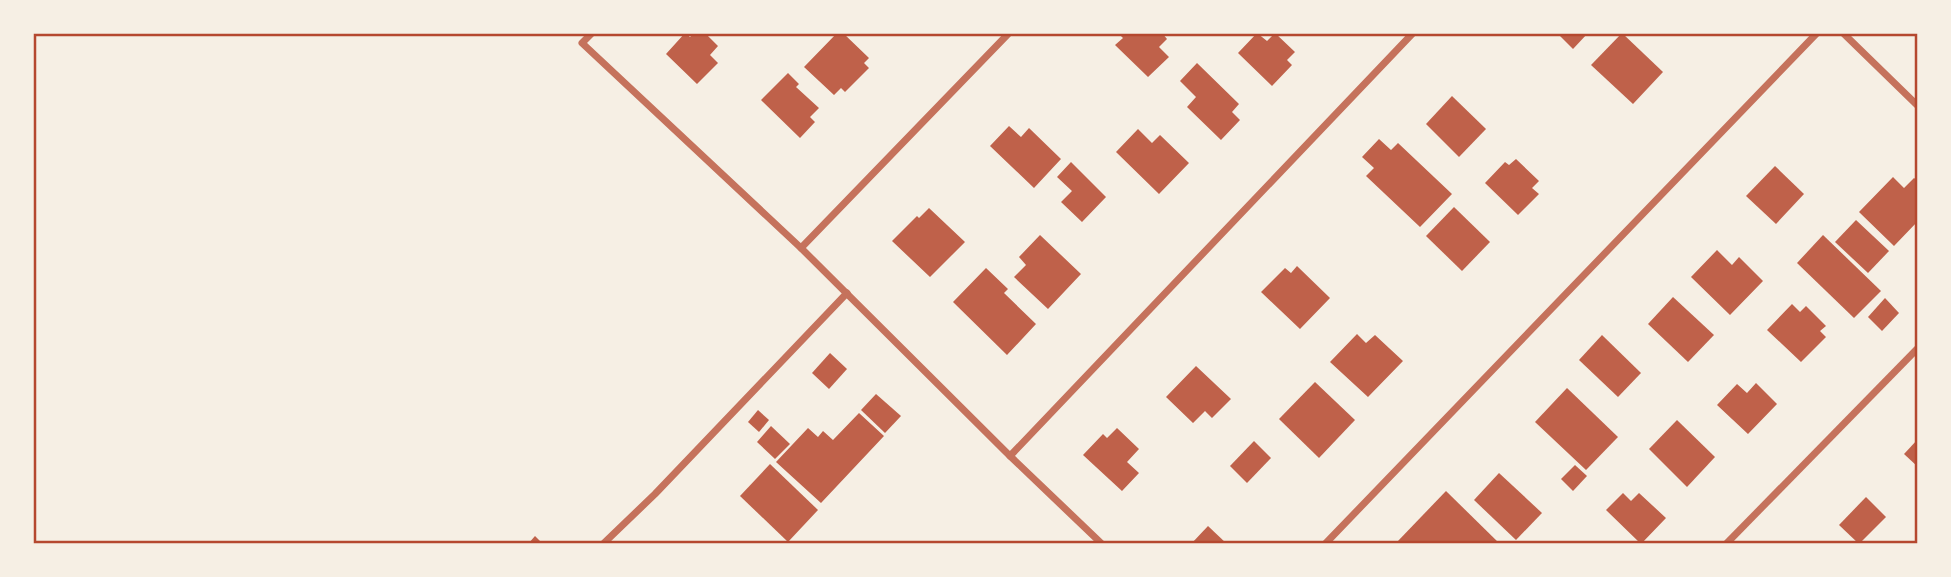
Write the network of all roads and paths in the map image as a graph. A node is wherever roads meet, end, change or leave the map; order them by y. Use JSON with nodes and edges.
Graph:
{"nodes":[{"id":1,"x":592,"y":33,"type":"edge"},
{"id":2,"x":1009,"y":33,"type":"edge"},
{"id":3,"x":1413,"y":33,"type":"edge"},
{"id":4,"x":1817,"y":33,"type":"edge"},
{"id":5,"x":1843,"y":33,"type":"edge"},
{"id":6,"x":1918,"y":106,"type":"edge"},
{"id":7,"x":801,"y":247,"type":"junction"},
{"id":8,"x":846,"y":293,"type":"junction"},
{"id":9,"x":1918,"y":348,"type":"edge"},
{"id":10,"x":1010,"y":456,"type":"junction"},
{"id":11,"x":603,"y":544,"type":"edge"},
{"id":12,"x":1102,"y":544,"type":"edge"},
{"id":13,"x":1325,"y":544,"type":"edge"},
{"id":14,"x":1726,"y":544,"type":"edge"}],
"edges":[{"from":1,"to":7,"type":"street"},
{"from":2,"to":7,"type":"street"},
{"from":3,"to":10,"type":"street"},
{"from":4,"to":13,"type":"street"},
{"from":5,"to":6,"type":"street"},
{"from":7,"to":8,"type":"street"},
{"from":8,"to":10,"type":"street"},
{"from":8,"to":11,"type":"street"},
{"from":9,"to":14,"type":"street"},
{"from":10,"to":12,"type":"street"}]}
